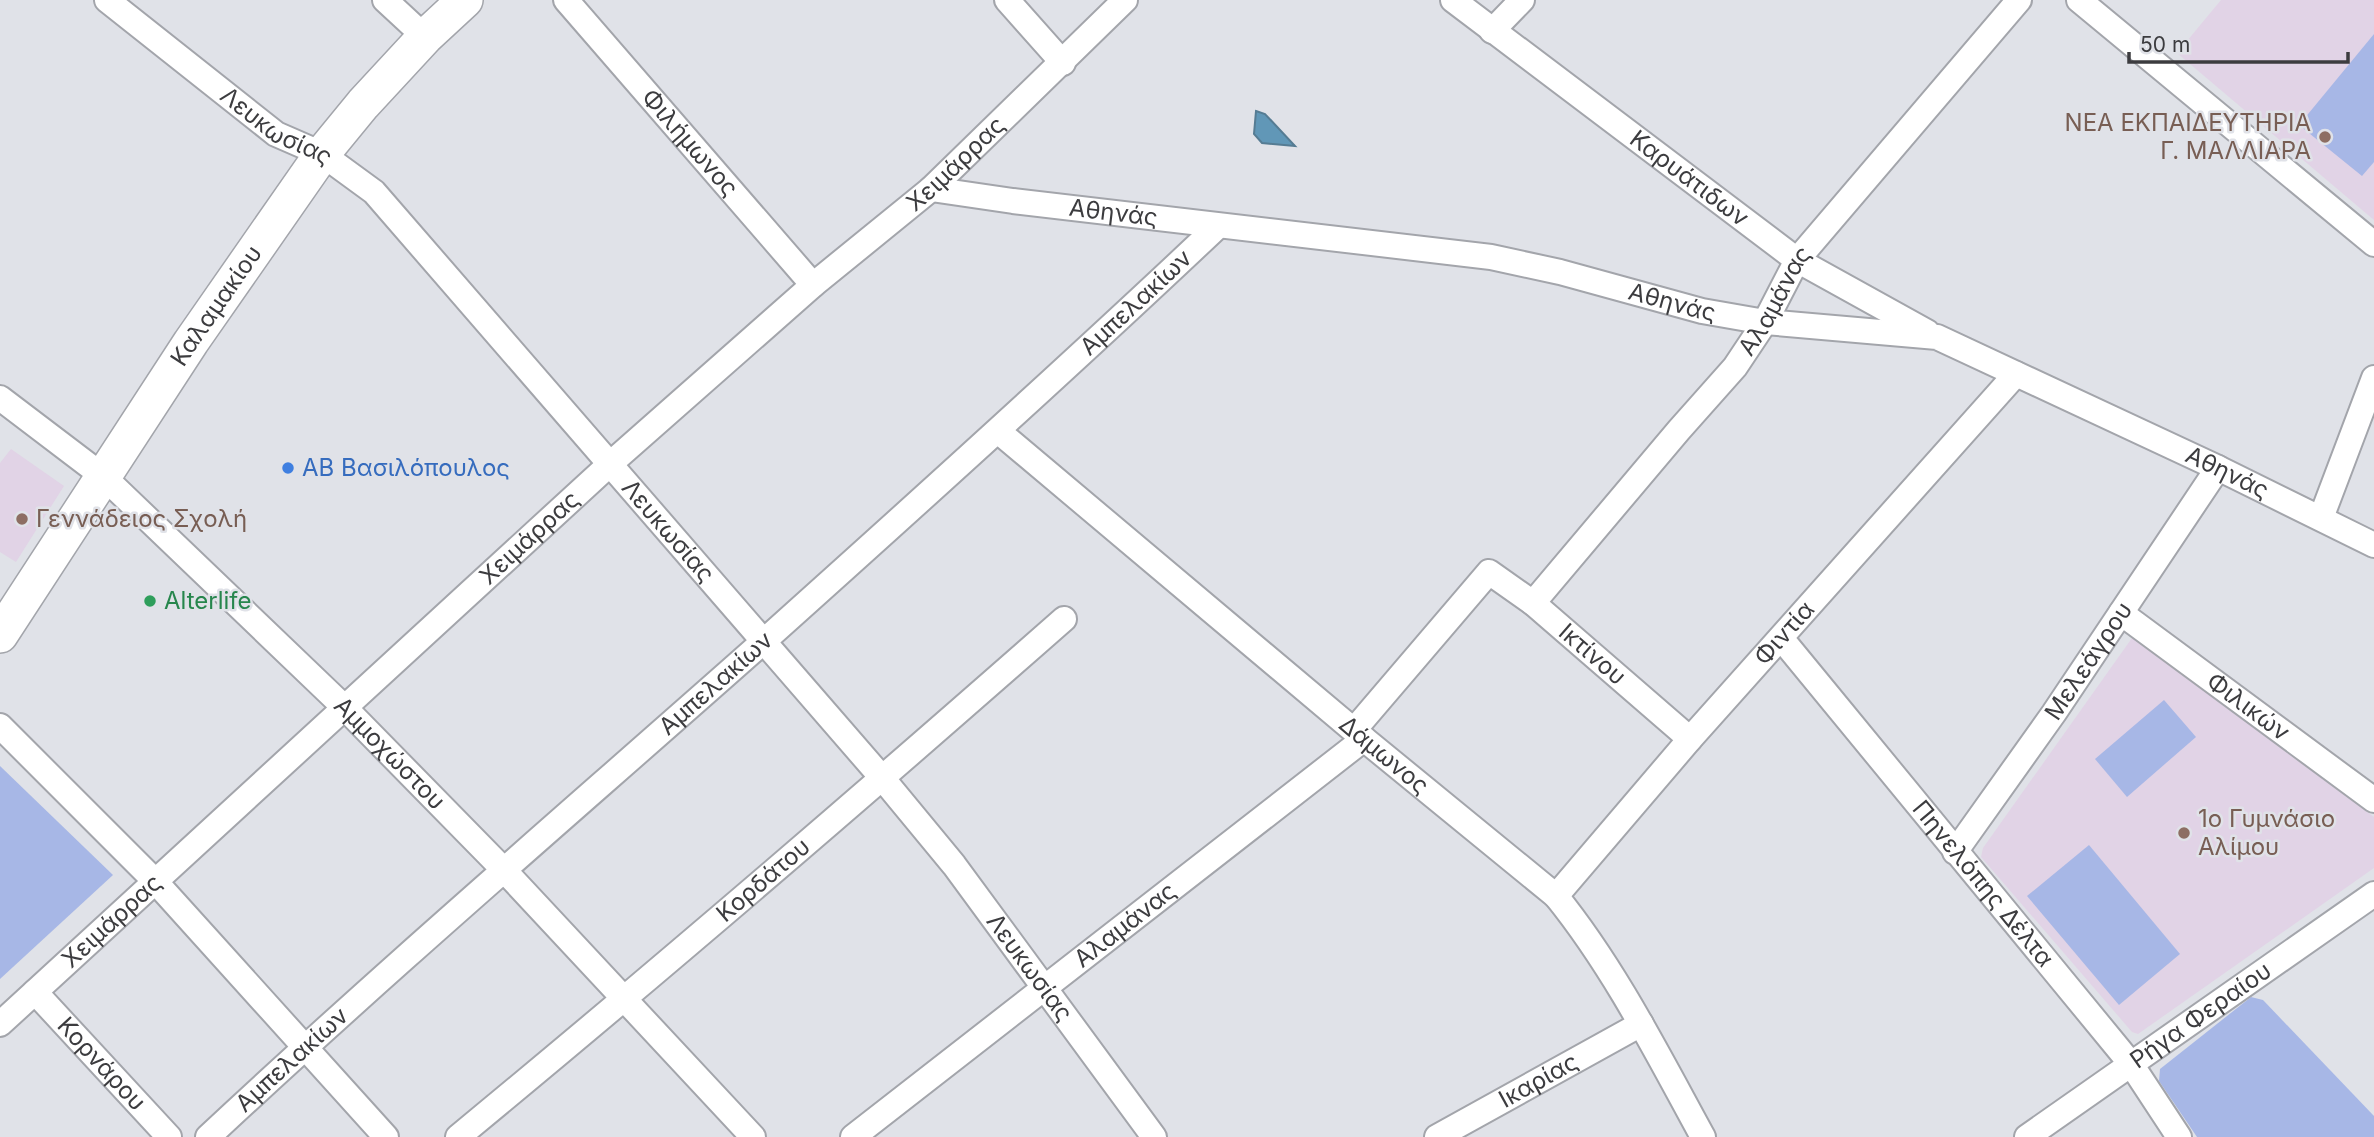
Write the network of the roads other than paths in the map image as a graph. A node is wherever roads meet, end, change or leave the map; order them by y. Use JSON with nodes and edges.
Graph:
{"nodes":[{"id":1,"x":107,"y":0,"type":"edge"},
{"id":2,"x":386,"y":0,"type":"edge"},
{"id":3,"x":465,"y":0,"type":"edge"},
{"id":4,"x":566,"y":0,"type":"edge"},
{"id":5,"x":1007,"y":0,"type":"edge"},
{"id":6,"x":1125,"y":0,"type":"edge"},
{"id":7,"x":1453,"y":0,"type":"edge"},
{"id":8,"x":1522,"y":0,"type":"edge"},
{"id":9,"x":2019,"y":0,"type":"edge"},
{"id":10,"x":2079,"y":0,"type":"edge"},
{"id":11,"x":1492,"y":32,"type":"junction"},
{"id":12,"x":425,"y":37,"type":"junction"},
{"id":13,"x":1063,"y":62,"type":"junction"},
{"id":14,"x":321,"y":154,"type":"junction"},
{"id":15,"x":931,"y":189,"type":"junction"},
{"id":16,"x":1219,"y":226,"type":"junction"},
{"id":17,"x":2374,"y":244,"type":"edge"},
{"id":18,"x":1797,"y":260,"type":"junction"},
{"id":19,"x":813,"y":285,"type":"junction"},
{"id":20,"x":1765,"y":322,"type":"junction"},
{"id":21,"x":1937,"y":337,"type":"junction"},
{"id":22,"x":2016,"y":374,"type":"junction"},
{"id":23,"x":2374,"y":378,"type":"edge"},
{"id":24,"x":0,"y":398,"type":"edge"},
{"id":25,"x":998,"y":431,"type":"junction"},
{"id":26,"x":610,"y":464,"type":"junction"},
{"id":27,"x":2218,"y":468,"type":"junction"},
{"id":28,"x":104,"y":477,"type":"junction"},
{"id":29,"x":2321,"y":518,"type":"junction"},
{"id":30,"x":2374,"y":545,"type":"edge"},
{"id":31,"x":1489,"y":572,"type":"joint"},
{"id":32,"x":1533,"y":603,"type":"junction"},
{"id":33,"x":2121,"y":613,"type":"junction"},
{"id":34,"x":1064,"y":619,"type":"dead end"},
{"id":35,"x":0,"y":635,"type":"edge"},
{"id":36,"x":1780,"y":638,"type":"junction"},
{"id":37,"x":763,"y":642,"type":"junction"},
{"id":38,"x":345,"y":708,"type":"junction"},
{"id":39,"x":0,"y":726,"type":"edge"},
{"id":40,"x":1359,"y":735,"type":"junction"},
{"id":41,"x":1690,"y":739,"type":"junction"},
{"id":42,"x":883,"y":779,"type":"junction"},
{"id":43,"x":2374,"y":800,"type":"edge"},
{"id":44,"x":1955,"y":852,"type":"junction"},
{"id":45,"x":503,"y":869,"type":"junction"},
{"id":46,"x":154,"y":880,"type":"junction"},
{"id":47,"x":2374,"y":894,"type":"edge"},
{"id":48,"x":1556,"y":896,"type":"junction"},
{"id":49,"x":1045,"y":987,"type":"junction"},
{"id":50,"x":35,"y":992,"type":"junction"},
{"id":51,"x":625,"y":1000,"type":"junction"},
{"id":52,"x":0,"y":1024,"type":"edge"},
{"id":53,"x":1640,"y":1024,"type":"junction"},
{"id":54,"x":305,"y":1047,"type":"junction"},
{"id":55,"x":2131,"y":1064,"type":"junction"},
{"id":56,"x":169,"y":1137,"type":"edge"},
{"id":57,"x":208,"y":1137,"type":"edge"},
{"id":58,"x":386,"y":1137,"type":"edge"},
{"id":59,"x":458,"y":1137,"type":"edge"},
{"id":60,"x":753,"y":1137,"type":"edge"},
{"id":61,"x":853,"y":1137,"type":"edge"},
{"id":62,"x":1154,"y":1137,"type":"edge"},
{"id":63,"x":1437,"y":1137,"type":"edge"},
{"id":64,"x":1703,"y":1137,"type":"edge"},
{"id":65,"x":2028,"y":1137,"type":"edge"},
{"id":66,"x":2179,"y":1137,"type":"edge"}],
"edges":[{"from":1,"to":14,"type":"street","name":"Λευκωσίας"},
{"from":2,"to":12,"type":"street"},
{"from":3,"to":12,"type":"main road","name":"Καλαμακίου"},
{"from":4,"to":19,"type":"street","name":"Φιλήμωνος"},
{"from":5,"to":13,"type":"street"},
{"from":6,"to":13,"type":"street","name":"Χειμάρρας"},
{"from":7,"to":11,"type":"street","name":"Καρυάτιδων"},
{"from":8,"to":11,"type":"street"},
{"from":9,"to":18,"type":"street","name":"Αλαμάνας"},
{"from":10,"to":17,"type":"street"},
{"from":11,"to":18,"type":"street","name":"Καρυάτιδων"},
{"from":12,"to":14,"type":"main road","name":"Καλαμακίου"},
{"from":13,"to":15,"type":"street","name":"Χειμάρρας"},
{"from":14,"to":26,"type":"street","name":"Λευκωσίας"},
{"from":14,"to":28,"type":"main road","name":"Καλαμακίου"},
{"from":15,"to":16,"type":"street","name":"Αθηνάς"},
{"from":15,"to":19,"type":"street","name":"Χειμάρρας"},
{"from":16,"to":20,"type":"street","name":"Αθηνάς"},
{"from":16,"to":25,"type":"street","name":"Αμπελακίων"},
{"from":18,"to":20,"type":"street","name":"Αλαμάνας"},
{"from":18,"to":21,"type":"street","name":"Καρυάτιδων"},
{"from":19,"to":26,"type":"street","name":"Χειμάρρας"},
{"from":20,"to":21,"type":"street","name":"Αθηνάς"},
{"from":20,"to":32,"type":"street","name":"Αλαμάνας"},
{"from":21,"to":22,"type":"street","name":"Αθηνάς"},
{"from":22,"to":27,"type":"street","name":"Αθηνάς"},
{"from":22,"to":36,"type":"street","name":"Φιντία"},
{"from":23,"to":29,"type":"street"},
{"from":24,"to":28,"type":"street","name":"Αμμοχώστου"},
{"from":25,"to":37,"type":"street","name":"Αμπελακίων"},
{"from":25,"to":40,"type":"street","name":"Δάμωνος"},
{"from":26,"to":37,"type":"street","name":"Λευκωσίας"},
{"from":26,"to":38,"type":"street","name":"Χειμάρρας"},
{"from":27,"to":29,"type":"street","name":"Αθηνάς"},
{"from":27,"to":33,"type":"street","name":"Μελεάγρου"},
{"from":28,"to":35,"type":"main road","name":"Καλαμακίου"},
{"from":28,"to":38,"type":"street","name":"Αμμοχώστου"},
{"from":29,"to":30,"type":"street","name":"Αθηνάς"},
{"from":31,"to":32,"type":"street","name":"Ικτίνου"},
{"from":31,"to":40,"type":"street","name":"Αλαμάνας"},
{"from":32,"to":41,"type":"street","name":"Ικτίνου"},
{"from":33,"to":43,"type":"street","name":"Φιλικών"},
{"from":33,"to":44,"type":"street","name":"Μελεάγρου"},
{"from":34,"to":42,"type":"street","name":"Κορδάτου"},
{"from":36,"to":41,"type":"street","name":"Φιντία"},
{"from":36,"to":44,"type":"street","name":"Πηνελόπης Δέλτα"},
{"from":37,"to":42,"type":"street","name":"Λευκωσίας"},
{"from":37,"to":45,"type":"street","name":"Αμπελακίων"},
{"from":38,"to":45,"type":"street","name":"Αμμοχώστου"},
{"from":38,"to":46,"type":"street","name":"Χειμάρρας"},
{"from":39,"to":46,"type":"street"},
{"from":40,"to":48,"type":"street","name":"Δάμωνος"},
{"from":40,"to":49,"type":"street","name":"Αλαμάνας"},
{"from":41,"to":48,"type":"street","name":"Φιντία"},
{"from":42,"to":49,"type":"street","name":"Λευκωσίας"},
{"from":42,"to":51,"type":"street","name":"Κορδάτου"},
{"from":44,"to":55,"type":"street","name":"Πηνελόπης Δέλτα"},
{"from":45,"to":51,"type":"street","name":"Αμμοχώστου"},
{"from":45,"to":54,"type":"street","name":"Αμπελακίων"},
{"from":46,"to":50,"type":"street","name":"Χειμάρρας"},
{"from":46,"to":54,"type":"street"},
{"from":47,"to":55,"type":"street","name":"Ρήγα Φεραίου"},
{"from":48,"to":53,"type":"street","name":"Δάμωνος"},
{"from":49,"to":61,"type":"street","name":"Αλαμάνας"},
{"from":49,"to":62,"type":"street","name":"Λευκωσίας"},
{"from":50,"to":52,"type":"street","name":"Χειμάρρας"},
{"from":50,"to":56,"type":"street","name":"Κορνάρου"},
{"from":51,"to":59,"type":"street","name":"Κορδάτου"},
{"from":51,"to":60,"type":"street","name":"Αμμοχώστου"},
{"from":53,"to":63,"type":"street","name":"Ικαρίας"},
{"from":53,"to":64,"type":"street","name":"Δάμωνος"},
{"from":54,"to":57,"type":"street","name":"Αμπελακίων"},
{"from":54,"to":58,"type":"street"},
{"from":55,"to":65,"type":"street","name":"Ρήγα Φεραίου"},
{"from":55,"to":66,"type":"street","name":"Πηνελόπης Δέλτα"}]}
